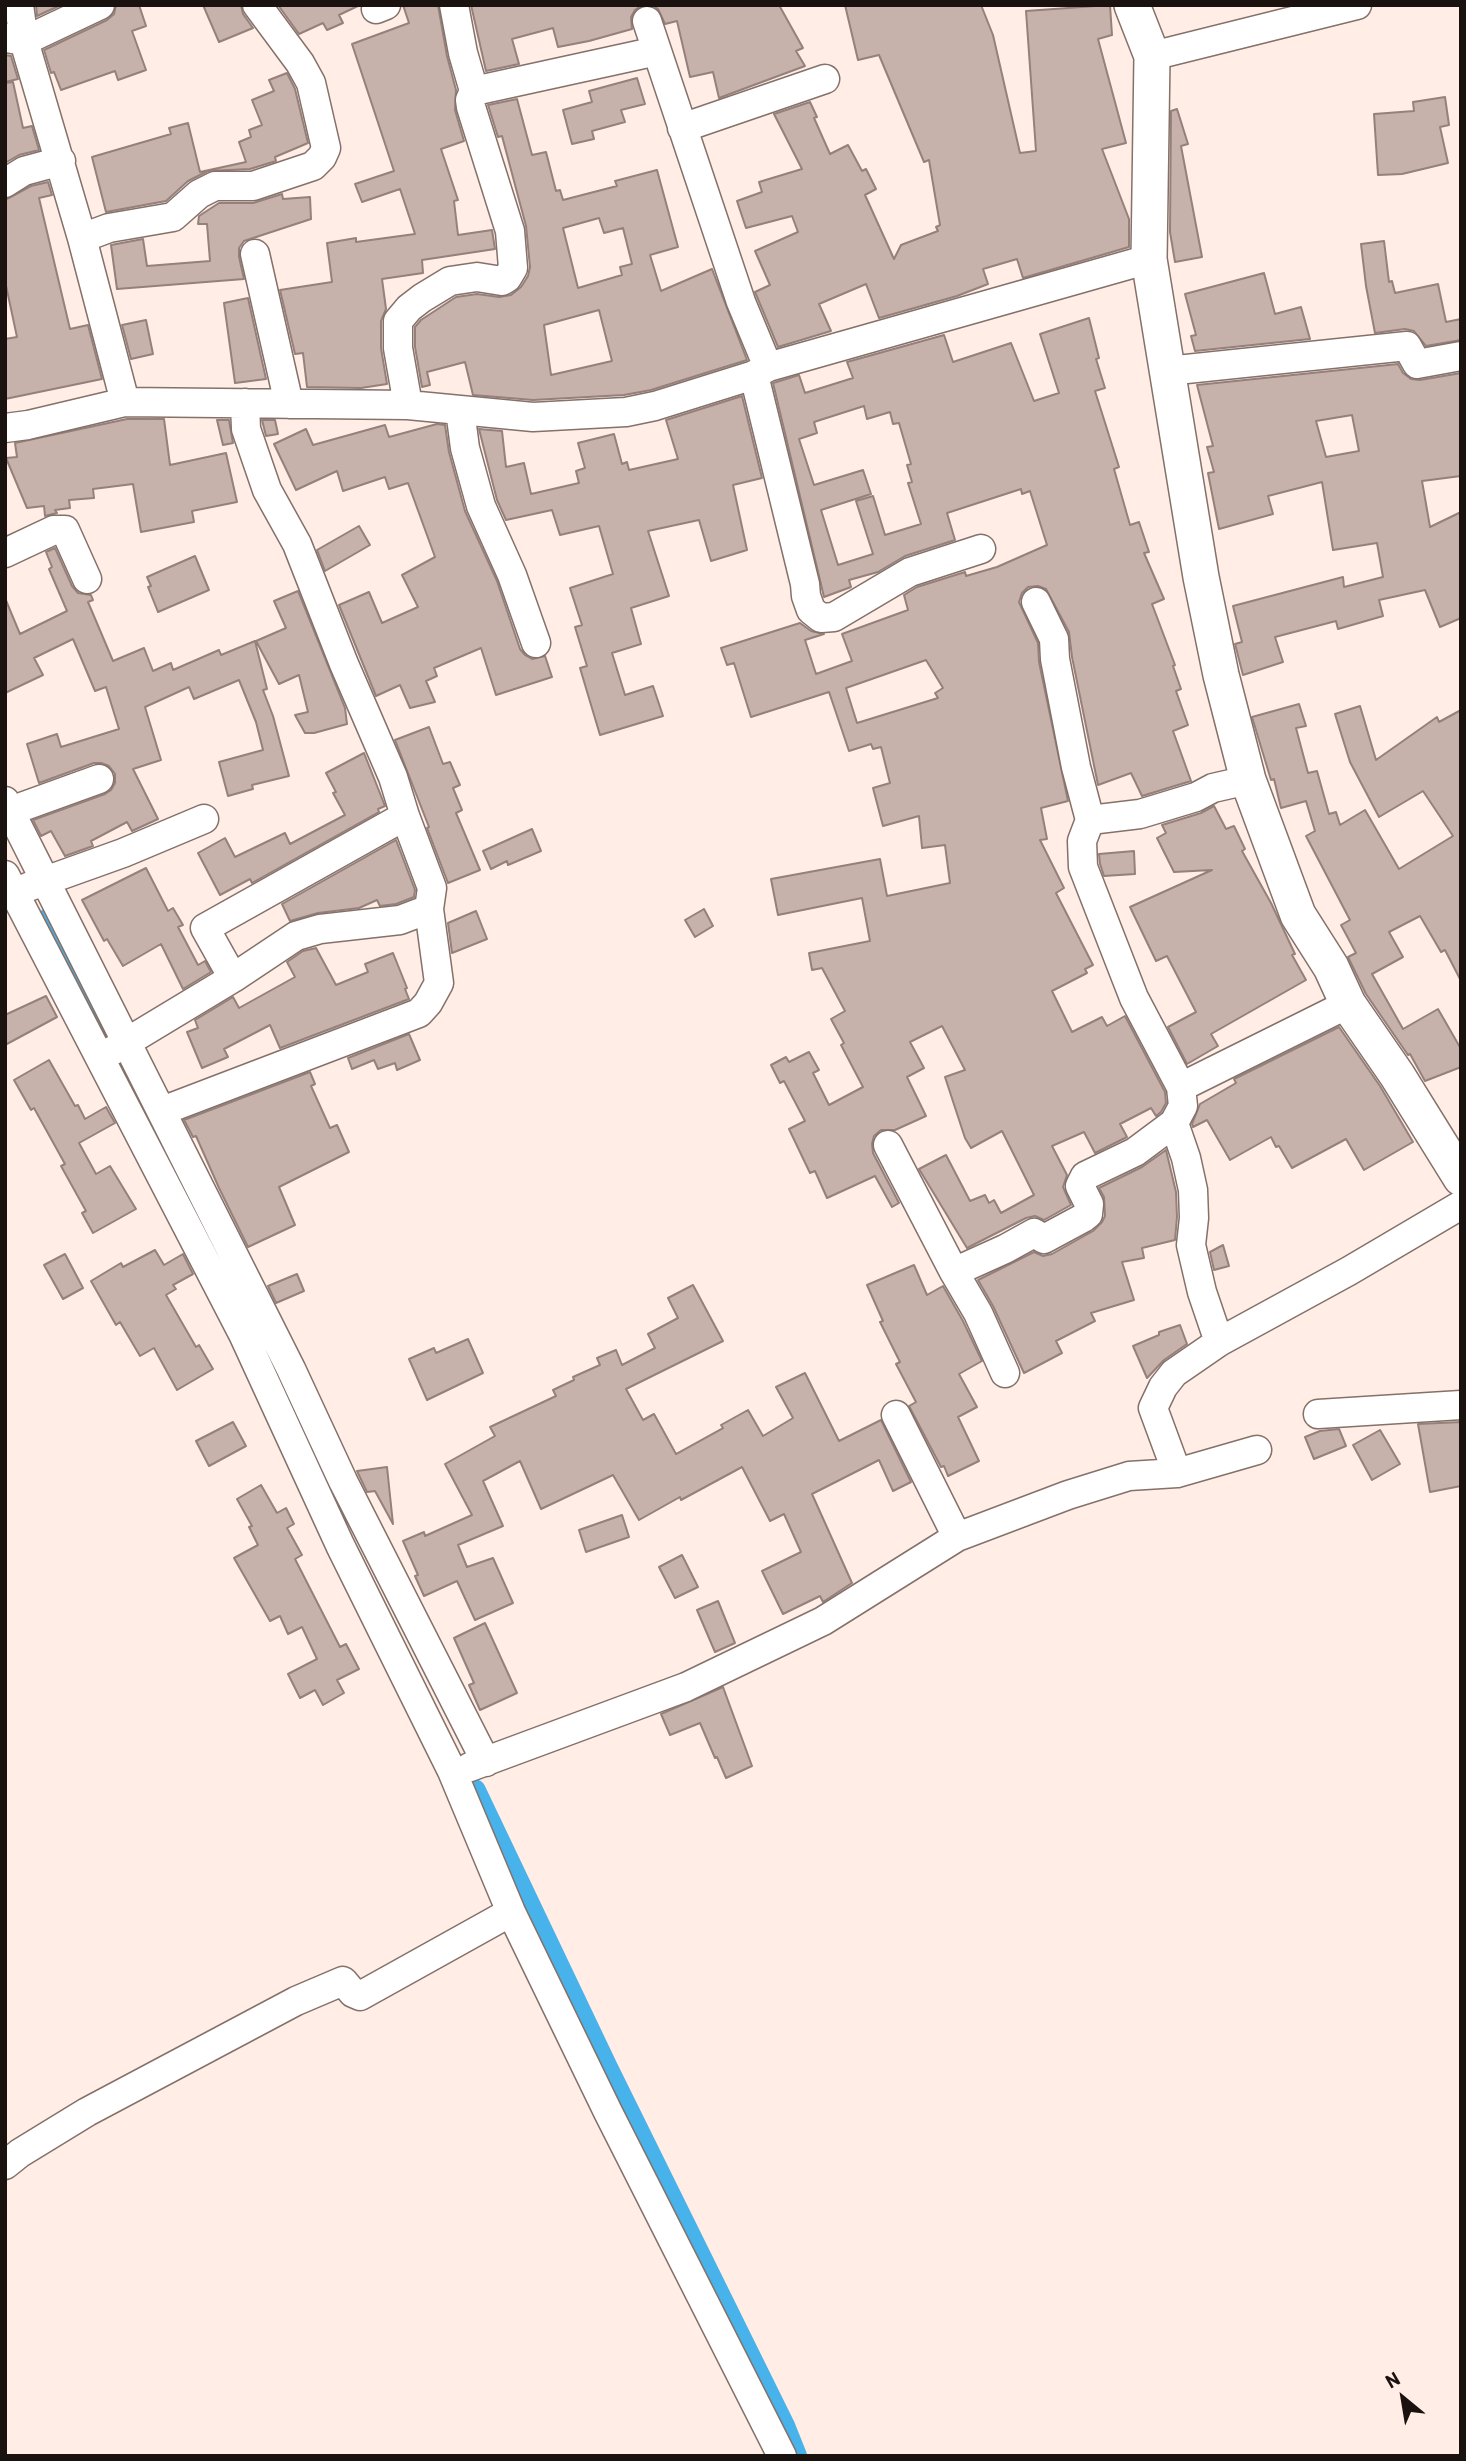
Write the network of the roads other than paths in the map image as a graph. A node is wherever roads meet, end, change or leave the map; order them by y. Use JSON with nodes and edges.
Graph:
{"nodes":[{"id":1,"x":19,"y":5,"type":"edge"},
{"id":2,"x":100,"y":5,"type":"edge"},
{"id":3,"x":257,"y":5,"type":"edge"},
{"id":4,"x":454,"y":5,"type":"edge"},
{"id":5,"x":1132,"y":5,"type":"edge"},
{"id":6,"x":1357,"y":5,"type":"edge"},
{"id":7,"x":647,"y":21,"type":"dead end"},
{"id":8,"x":15,"y":39,"type":"edge"},
{"id":9,"x":657,"y":51,"type":"junction"},
{"id":10,"x":1152,"y":56,"type":"junction"},
{"id":11,"x":825,"y":79,"type":"dead end"},
{"id":12,"x":474,"y":91,"type":"junction"},
{"id":13,"x":682,"y":128,"type":"junction"},
{"id":14,"x":61,"y":161,"type":"junction"},
{"id":15,"x":5,"y":183,"type":"edge"},
{"id":16,"x":82,"y":237,"type":"junction"},
{"id":17,"x":255,"y":254,"type":"dead end"},
{"id":18,"x":1149,"y":259,"type":"junction"},
{"id":19,"x":1461,"y":356,"type":"edge"},
{"id":20,"x":761,"y":371,"type":"junction"},
{"id":21,"x":1167,"y":371,"type":"junction"},
{"id":22,"x":125,"y":402,"type":"junction"},
{"id":23,"x":245,"y":402,"type":"junction"},
{"id":24,"x":289,"y":404,"type":"junction"},
{"id":25,"x":408,"y":405,"type":"junction"},
{"id":26,"x":460,"y":410,"type":"junction"},
{"id":27,"x":5,"y":428,"type":"edge"},
{"id":28,"x":981,"y":550,"type":"dead end"},
{"id":29,"x":5,"y":553,"type":"edge"},
{"id":30,"x":87,"y":579,"type":"dead end"},
{"id":31,"x":1036,"y":602,"type":"dead end"},
{"id":32,"x":536,"y":643,"type":"dead end"},
{"id":33,"x":99,"y":779,"type":"dead end"},
{"id":34,"x":1248,"y":780,"type":"junction"},
{"id":35,"x":7,"y":808,"type":"edge"},
{"id":36,"x":405,"y":816,"type":"junction"},
{"id":37,"x":204,"y":820,"type":"dead end"},
{"id":38,"x":1090,"y":820,"type":"junction"},
{"id":39,"x":25,"y":884,"type":"edge"},
{"id":40,"x":429,"y":909,"type":"junction"},
{"id":41,"x":233,"y":978,"type":"junction"},
{"id":42,"x":1348,"y":1004,"type":"junction"},
{"id":43,"x":114,"y":1049,"type":"junction"},
{"id":44,"x":1181,"y":1087,"type":"junction"},
{"id":45,"x":162,"y":1111,"type":"junction"},
{"id":46,"x":1174,"y":1123,"type":"junction"},
{"id":47,"x":888,"y":1144,"type":"dead end"},
{"id":48,"x":1461,"y":1178,"type":"edge"},
{"id":49,"x":1461,"y":1205,"type":"edge"},
{"id":50,"x":954,"y":1272,"type":"junction"},
{"id":51,"x":1219,"y":1342,"type":"junction"},
{"id":52,"x":1005,"y":1373,"type":"dead end"},
{"id":53,"x":1461,"y":1405,"type":"edge"},
{"id":54,"x":1318,"y":1414,"type":"dead end"},
{"id":55,"x":896,"y":1415,"type":"dead end"},
{"id":56,"x":1257,"y":1450,"type":"dead end"},
{"id":57,"x":1177,"y":1473,"type":"junction"},
{"id":58,"x":957,"y":1537,"type":"junction"},
{"id":59,"x":469,"y":1767,"type":"junction"},
{"id":60,"x":511,"y":1912,"type":"junction"},
{"id":61,"x":5,"y":2165,"type":"edge"},
{"id":62,"x":782,"y":2456,"type":"edge"}],
"edges":[{"from":1,"to":8,"type":"street"},
{"from":2,"to":8,"type":"street"},
{"from":3,"to":16,"type":"street"},
{"from":4,"to":12,"type":"street"},
{"from":5,"to":10,"type":"street"},
{"from":6,"to":10,"type":"street"},
{"from":7,"to":9,"type":"street"},
{"from":8,"to":14,"type":"street"},
{"from":9,"to":12,"type":"street"},
{"from":9,"to":13,"type":"street"},
{"from":10,"to":18,"type":"street"},
{"from":11,"to":13,"type":"street"},
{"from":12,"to":25,"type":"street"},
{"from":13,"to":20,"type":"street"},
{"from":14,"to":15,"type":"street"},
{"from":14,"to":16,"type":"street"},
{"from":16,"to":22,"type":"street"},
{"from":17,"to":24,"type":"street"},
{"from":18,"to":20,"type":"street"},
{"from":18,"to":21,"type":"street"},
{"from":19,"to":21,"type":"street"},
{"from":20,"to":26,"type":"street"},
{"from":20,"to":28,"type":"street"},
{"from":21,"to":34,"type":"street"},
{"from":22,"to":23,"type":"street"},
{"from":22,"to":27,"type":"street"},
{"from":23,"to":24,"type":"street"},
{"from":23,"to":36,"type":"street"},
{"from":24,"to":25,"type":"street"},
{"from":25,"to":26,"type":"street"},
{"from":26,"to":32,"type":"street"},
{"from":29,"to":30,"type":"street"},
{"from":31,"to":38,"type":"street"},
{"from":33,"to":35,"type":"street"},
{"from":34,"to":38,"type":"street"},
{"from":34,"to":42,"type":"street"},
{"from":35,"to":39,"type":"street"},
{"from":36,"to":40,"type":"street"},
{"from":36,"to":41,"type":"street"},
{"from":37,"to":39,"type":"street"},
{"from":38,"to":44,"type":"street"},
{"from":39,"to":43,"type":"street"},
{"from":40,"to":41,"type":"street"},
{"from":40,"to":45,"type":"street"},
{"from":41,"to":43,"type":"street"},
{"from":42,"to":44,"type":"street"},
{"from":42,"to":48,"type":"street"},
{"from":43,"to":45,"type":"street"},
{"from":43,"to":59,"type":"street"},
{"from":44,"to":46,"type":"street"},
{"from":45,"to":59,"type":"street"},
{"from":46,"to":50,"type":"street"},
{"from":46,"to":51,"type":"street"},
{"from":47,"to":50,"type":"street"},
{"from":49,"to":51,"type":"street"},
{"from":50,"to":52,"type":"street"},
{"from":51,"to":57,"type":"street"},
{"from":53,"to":54,"type":"street"},
{"from":55,"to":58,"type":"street"},
{"from":56,"to":57,"type":"street"},
{"from":57,"to":58,"type":"street"},
{"from":58,"to":59,"type":"street"},
{"from":59,"to":60,"type":"street"},
{"from":60,"to":61,"type":"street"},
{"from":60,"to":62,"type":"street"}]}
